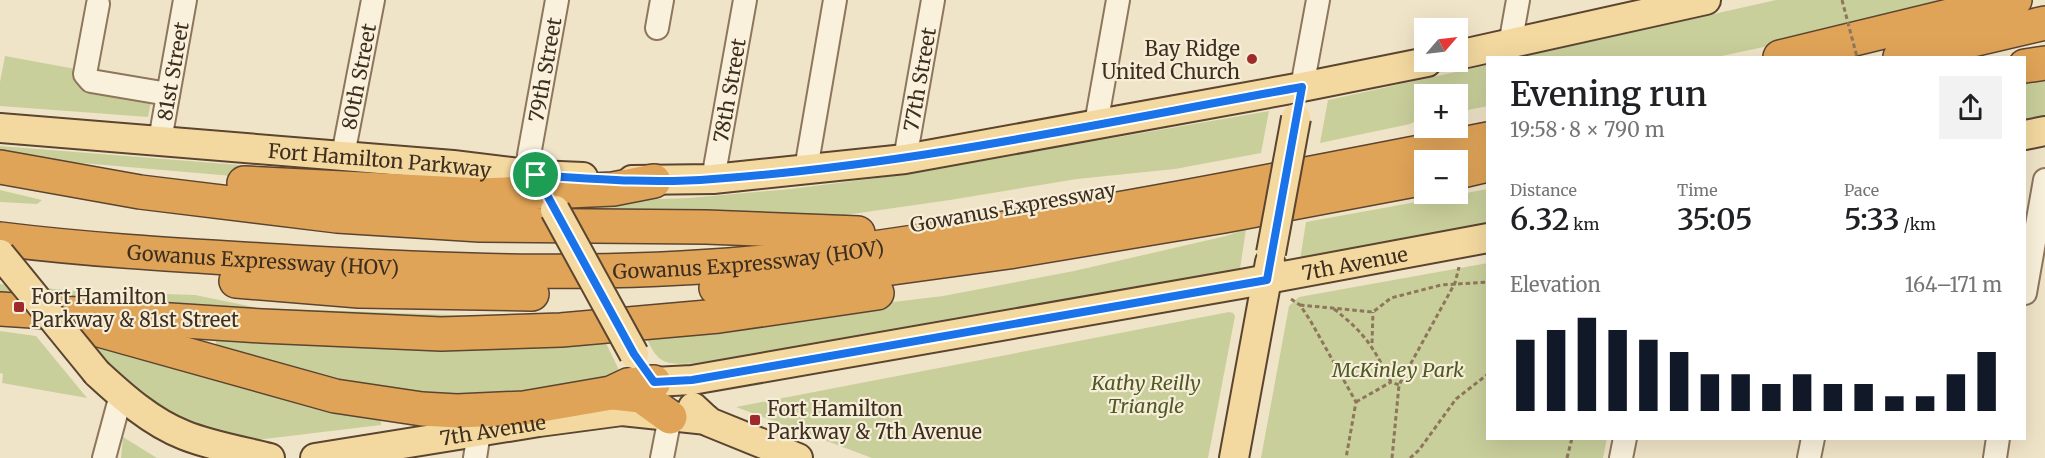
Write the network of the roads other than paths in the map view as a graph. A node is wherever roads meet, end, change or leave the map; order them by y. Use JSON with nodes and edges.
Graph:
{"nodes":[{"id":1,"x":185,"y":0,"type":"edge"},
{"id":2,"x":373,"y":0,"type":"edge"},
{"id":3,"x":557,"y":0,"type":"edge"},
{"id":4,"x":662,"y":0,"type":"edge"},
{"id":5,"x":745,"y":0,"type":"edge"},
{"id":6,"x":835,"y":0,"type":"edge"},
{"id":7,"x":933,"y":0,"type":"edge"},
{"id":8,"x":1118,"y":0,"type":"edge"},
{"id":9,"x":1318,"y":0,"type":"edge"},
{"id":10,"x":1518,"y":0,"type":"edge"},
{"id":11,"x":1706,"y":0,"type":"edge"},
{"id":12,"x":2015,"y":0,"type":"edge"},
{"id":13,"x":98,"y":4,"type":"dead end"},
{"id":14,"x":657,"y":28,"type":"dead end"},
{"id":15,"x":1510,"y":45,"type":"junction"},
{"id":16,"x":2039,"y":46,"type":"edge"},
{"id":17,"x":1468,"y":53,"type":"edge"},
{"id":18,"x":1784,"y":56,"type":"edge"},
{"id":19,"x":1913,"y":56,"type":"edge"},
{"id":20,"x":1973,"y":56,"type":"edge"},
{"id":21,"x":1414,"y":65,"type":"edge"},
{"id":22,"x":1302,"y":87,"type":"junction"},
{"id":23,"x":168,"y":94,"type":"junction"},
{"id":24,"x":1486,"y":120,"type":"edge"},
{"id":25,"x":1096,"y":124,"type":"junction"},
{"id":26,"x":1468,"y":124,"type":"edge"},
{"id":27,"x":0,"y":128,"type":"edge"},
{"id":28,"x":2045,"y":131,"type":"edge"},
{"id":29,"x":1414,"y":134,"type":"edge"},
{"id":30,"x":2026,"y":135,"type":"edge"},
{"id":31,"x":1486,"y":139,"type":"edge"},
{"id":32,"x":160,"y":140,"type":"junction"},
{"id":33,"x":343,"y":155,"type":"junction"},
{"id":34,"x":905,"y":159,"type":"junction"},
{"id":35,"x":0,"y":167,"type":"edge"},
{"id":36,"x":1486,"y":167,"type":"edge"},
{"id":37,"x":806,"y":169,"type":"junction"},
{"id":38,"x":1468,"y":170,"type":"edge"},
{"id":39,"x":713,"y":179,"type":"junction"},
{"id":40,"x":1414,"y":180,"type":"edge"},
{"id":41,"x":2045,"y":180,"type":"edge"},
{"id":42,"x":654,"y":181,"type":"joint"},
{"id":43,"x":545,"y":192,"type":"junction"},
{"id":44,"x":0,"y":220,"type":"edge"},
{"id":45,"x":858,"y":233,"type":"junction"},
{"id":46,"x":1486,"y":238,"type":"edge"},
{"id":47,"x":0,"y":239,"type":"edge"},
{"id":48,"x":1009,"y":252,"type":"junction"},
{"id":49,"x":0,"y":254,"type":"edge"},
{"id":50,"x":0,"y":260,"type":"edge"},
{"id":51,"x":1269,"y":266,"type":"junction"},
{"id":52,"x":2033,"y":271,"type":"edge"},
{"id":53,"x":2026,"y":290,"type":"edge"},
{"id":54,"x":0,"y":309,"type":"edge"},
{"id":55,"x":39,"y":313,"type":"junction"},
{"id":56,"x":654,"y":382,"type":"junction"},
{"id":57,"x":611,"y":393,"type":"junction"},
{"id":58,"x":121,"y":395,"type":"junction"},
{"id":59,"x":670,"y":417,"type":"junction"},
{"id":60,"x":706,"y":420,"type":"junction"},
{"id":61,"x":1624,"y":440,"type":"edge"},
{"id":62,"x":1813,"y":440,"type":"edge"},
{"id":63,"x":1998,"y":440,"type":"edge"},
{"id":64,"x":477,"y":445,"type":"edge"},
{"id":65,"x":104,"y":458,"type":"edge"},
{"id":66,"x":270,"y":458,"type":"edge"},
{"id":67,"x":315,"y":458,"type":"edge"},
{"id":68,"x":662,"y":458,"type":"edge"},
{"id":69,"x":798,"y":458,"type":"edge"},
{"id":70,"x":1234,"y":458,"type":"edge"},
{"id":71,"x":1621,"y":458,"type":"edge"},
{"id":72,"x":1809,"y":458,"type":"edge"},
{"id":73,"x":1995,"y":458,"type":"edge"}],
"edges":[{"from":1,"to":23,"type":"street","name":"81st Street"},
{"from":2,"to":33,"type":"street","name":"80th Street"},
{"from":3,"to":43,"type":"street","name":"79th Street"},
{"from":4,"to":14,"type":"street"},
{"from":5,"to":39,"type":"street","name":"78th Street"},
{"from":6,"to":37,"type":"street"},
{"from":7,"to":34,"type":"street","name":"77th Street"},
{"from":8,"to":25,"type":"street"},
{"from":9,"to":22,"type":"street"},
{"from":10,"to":15,"type":"street"},
{"from":11,"to":15,"type":"main road"},
{"from":12,"to":18,"type":"highway"},
{"from":13,"to":23,"type":"street"},
{"from":15,"to":17,"type":"main road"},
{"from":16,"to":19,"type":"highway"},
{"from":16,"to":20,"type":"highway"},
{"from":21,"to":22,"type":"main road"},
{"from":22,"to":25,"type":"main road"},
{"from":22,"to":51,"type":"main road","bridge":true},
{"from":23,"to":32,"type":"street","name":"81st Street"},
{"from":24,"to":26,"type":"highway"},
{"from":25,"to":34,"type":"main road"},
{"from":27,"to":32,"type":"main road","name":"Fort Hamilton Parkway"},
{"from":28,"to":30,"type":"main road"},
{"from":29,"to":45,"type":"highway","name":"Gowanus Expressway"},
{"from":31,"to":47,"type":"highway","name":"Gowanus Expressway (HOV)"},
{"from":32,"to":33,"type":"main road","name":"Fort Hamilton Parkway"},
{"from":33,"to":43,"type":"main road","name":"Fort Hamilton Parkway"},
{"from":34,"to":37,"type":"main road"},
{"from":35,"to":43,"type":"highway"},
{"from":35,"to":45,"type":"highway"},
{"from":36,"to":38,"type":"highway"},
{"from":37,"to":39,"type":"main road"},
{"from":39,"to":42,"type":"main road"},
{"from":40,"to":48,"type":"highway","name":"Gowanus Expressway"},
{"from":41,"to":52,"type":"street"},
{"from":42,"to":43,"type":"highway"},
{"from":43,"to":56,"type":"main road","bridge":true},
{"from":44,"to":45,"type":"highway","name":"Gowanus Expressway"},
{"from":46,"to":51,"type":"main road","name":"7th Avenue"},
{"from":48,"to":50,"type":"highway","name":"Gowanus Expressway"},
{"from":48,"to":55,"type":"highway"},
{"from":49,"to":58,"type":"main road","bridge":true},
{"from":51,"to":56,"type":"main road","name":"7th Avenue"},
{"from":51,"to":70,"type":"main road"},
{"from":52,"to":53,"type":"street"},
{"from":54,"to":55,"type":"highway"},
{"from":55,"to":57,"type":"highway"},
{"from":56,"to":57,"type":"highway"},
{"from":56,"to":60,"type":"main road"},
{"from":57,"to":59,"type":"highway"},
{"from":58,"to":65,"type":"street"},
{"from":58,"to":66,"type":"main road"},
{"from":59,"to":60,"type":"main road","name":"7th Avenue"},
{"from":59,"to":64,"type":"main road","name":"7th Avenue"},
{"from":59,"to":68,"type":"street"},
{"from":60,"to":69,"type":"main road"},
{"from":61,"to":71,"type":"street"},
{"from":62,"to":72,"type":"street"},
{"from":63,"to":73,"type":"street"},
{"from":64,"to":67,"type":"main road","name":"7th Avenue"}]}
